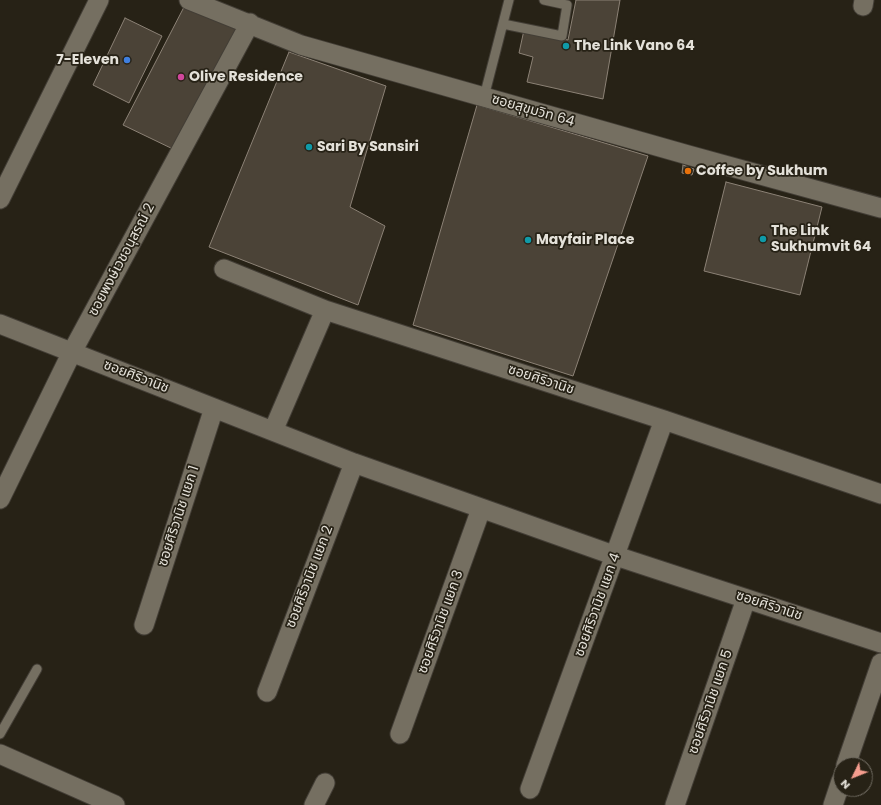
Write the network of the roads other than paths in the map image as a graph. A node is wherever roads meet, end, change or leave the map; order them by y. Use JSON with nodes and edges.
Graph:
{"nodes":[{"id":1,"x":99,"y":0,"type":"edge"},
{"id":2,"x":189,"y":0,"type":"edge"},
{"id":3,"x":509,"y":0,"type":"edge"},
{"id":4,"x":544,"y":0,"type":"edge"},
{"id":5,"x":250,"y":23,"type":"junction"},
{"id":6,"x":503,"y":24,"type":"junction"},
{"id":7,"x":484,"y":97,"type":"junction"},
{"id":8,"x":0,"y":199,"type":"edge"},
{"id":9,"x":881,"y":208,"type":"edge"},
{"id":10,"x":224,"y":269,"type":"dead end"},
{"id":11,"x":325,"y":310,"type":"junction"},
{"id":12,"x":0,"y":324,"type":"edge"},
{"id":13,"x":72,"y":352,"type":"junction"},
{"id":14,"x":214,"y":408,"type":"junction"},
{"id":15,"x":664,"y":420,"type":"junction"},
{"id":16,"x":273,"y":431,"type":"junction"},
{"id":17,"x":354,"y":463,"type":"junction"},
{"id":18,"x":881,"y":494,"type":"edge"},
{"id":19,"x":0,"y":499,"type":"edge"},
{"id":20,"x":481,"y":509,"type":"junction"},
{"id":21,"x":616,"y":556,"type":"junction"},
{"id":22,"x":746,"y":599,"type":"junction"},
{"id":23,"x":144,"y":625,"type":"dead end"},
{"id":24,"x":881,"y":643,"type":"edge"},
{"id":25,"x":881,"y":662,"type":"edge"},
{"id":26,"x":37,"y":669,"type":"dead end"},
{"id":27,"x":267,"y":692,"type":"dead end"},
{"id":28,"x":0,"y":734,"type":"edge"},
{"id":29,"x":400,"y":734,"type":"dead end"},
{"id":30,"x":0,"y":754,"type":"edge"},
{"id":31,"x":849,"y":757,"type":"edge"},
{"id":32,"x":325,"y":783,"type":"dead end"},
{"id":33,"x":530,"y":789,"type":"dead end"},
{"id":34,"x":115,"y":805,"type":"edge"},
{"id":35,"x":314,"y":805,"type":"edge"},
{"id":36,"x":675,"y":805,"type":"edge"}],
"edges":[{"from":1,"to":8,"type":"street"},
{"from":2,"to":5,"type":"street","name":"ซอยสุขุมวิท 64"},
{"from":3,"to":6,"type":"lane"},
{"from":4,"to":6,"type":"lane"},
{"from":5,"to":7,"type":"street","name":"ซอยสุขุมวิท 64"},
{"from":5,"to":13,"type":"street","name":"ซอยพงษ์เวชอนุสรณ์ 2"},
{"from":6,"to":7,"type":"lane"},
{"from":7,"to":9,"type":"street","name":"ซอยสุขุมวิท 64"},
{"from":10,"to":11,"type":"street","name":"ซอยศิริวานิช"},
{"from":11,"to":15,"type":"street","name":"ซอยศิริวานิช"},
{"from":11,"to":16,"type":"street"},
{"from":12,"to":13,"type":"street","name":"ซอยศิริวานิช"},
{"from":13,"to":14,"type":"street","name":"ซอยศิริวานิช"},
{"from":13,"to":19,"type":"street","name":"ซอยพงษ์เวชอนุสรณ์ 2"},
{"from":14,"to":16,"type":"street","name":"ซอยศิริวานิช"},
{"from":14,"to":23,"type":"street","name":"ซอยศิริวานิช แยก 1"},
{"from":15,"to":18,"type":"street","name":"ซอยศิริวานิช"},
{"from":15,"to":21,"type":"street","name":"ซอยศิริวานิช แยก 4"},
{"from":16,"to":17,"type":"street","name":"ซอยศิริวานิช"},
{"from":17,"to":20,"type":"street","name":"ซอยศิริวานิช"},
{"from":17,"to":27,"type":"street","name":"ซอยศิริวานิช แยก 2"},
{"from":20,"to":21,"type":"street","name":"ซอยศิริวานิช"},
{"from":20,"to":29,"type":"street","name":"ซอยศิริวานิช แยก 3"},
{"from":21,"to":22,"type":"street","name":"ซอยศิริวานิช"},
{"from":21,"to":33,"type":"street","name":"ซอยศิริวานิช แยก 4"},
{"from":22,"to":24,"type":"street","name":"ซอยศิริวานิช"},
{"from":22,"to":36,"type":"street","name":"ซอยศิริวานิช แยก 5"},
{"from":25,"to":31,"type":"street"},
{"from":26,"to":28,"type":"lane"},
{"from":30,"to":34,"type":"street"},
{"from":32,"to":35,"type":"street"}]}
